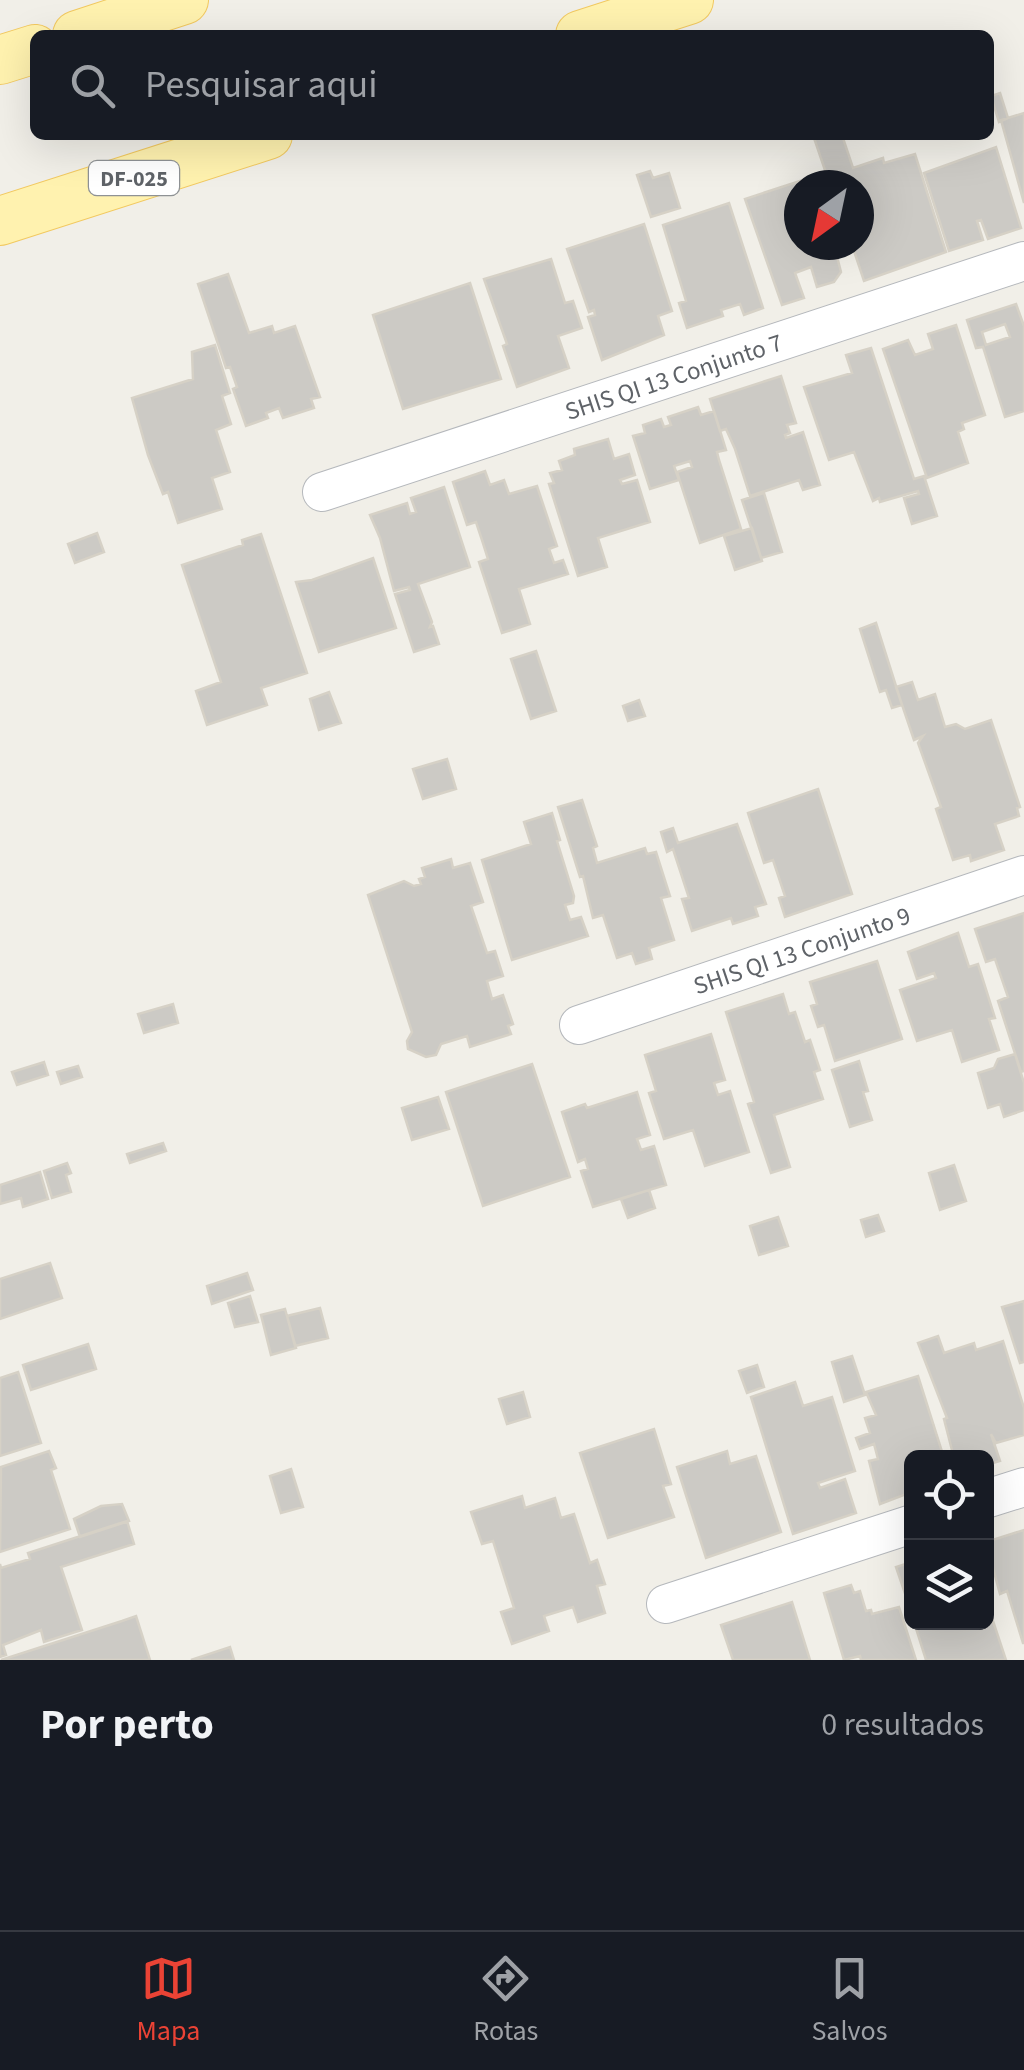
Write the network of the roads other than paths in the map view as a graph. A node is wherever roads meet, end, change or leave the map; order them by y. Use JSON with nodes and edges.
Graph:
{"nodes":[{"id":1,"x":184,"y":0,"type":"edge"},
{"id":2,"x":689,"y":0,"type":"edge"},
{"id":3,"x":93,"y":30,"type":"edge"},
{"id":4,"x":596,"y":30,"type":"edge"},
{"id":5,"x":30,"y":51,"type":"edge"},
{"id":6,"x":0,"y":60,"type":"edge"},
{"id":7,"x":252,"y":140,"type":"edge"},
{"id":8,"x":4,"y":217,"type":"edge"},
{"id":9,"x":1024,"y":261,"type":"edge"},
{"id":10,"x":322,"y":492,"type":"dead end"},
{"id":11,"x":1024,"y":875,"type":"edge"},
{"id":12,"x":579,"y":1025,"type":"dead end"},
{"id":13,"x":1024,"y":1486,"type":"edge"},
{"id":14,"x":994,"y":1496,"type":"edge"},
{"id":15,"x":904,"y":1527,"type":"edge"},
{"id":16,"x":666,"y":1604,"type":"dead end"}],
"edges":[{"from":1,"to":3,"type":"main road"},
{"from":2,"to":4,"type":"main road"},
{"from":5,"to":6,"type":"main road"},
{"from":7,"to":8,"type":"main road","number":"DF-025"},
{"from":9,"to":10,"type":"street","name":"SHIS QI 13 Conjunto 7"},
{"from":11,"to":12,"type":"street","name":"SHIS QI 13 Conjunto 9"},
{"from":13,"to":14,"type":"street"},
{"from":15,"to":16,"type":"street"}]}
